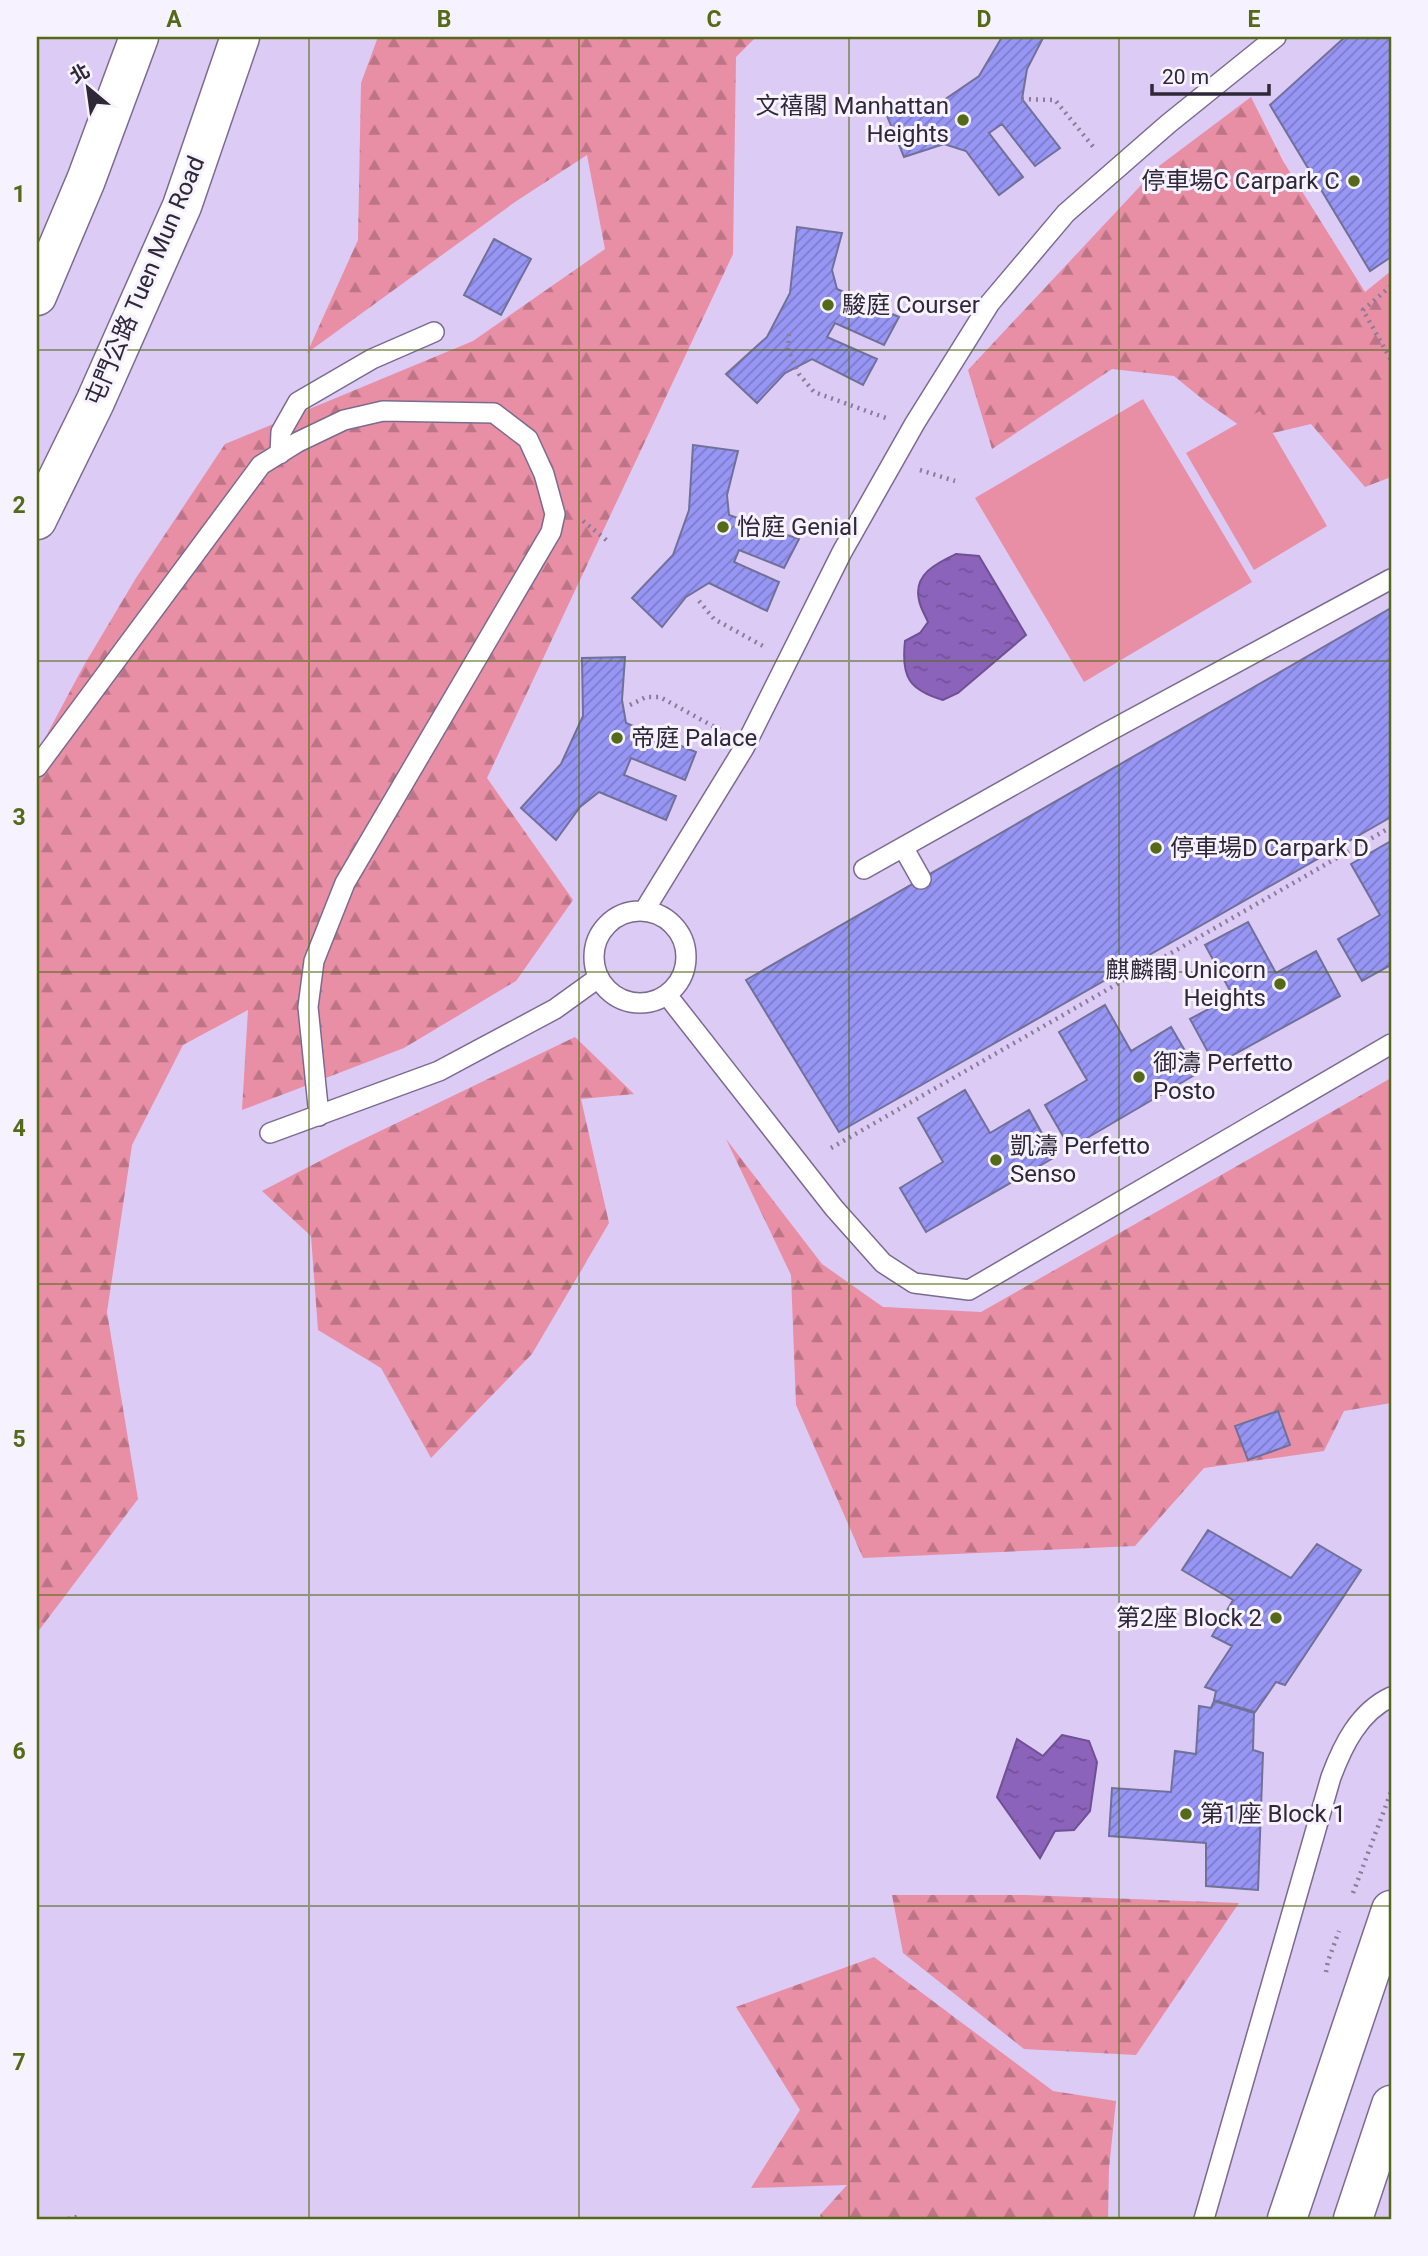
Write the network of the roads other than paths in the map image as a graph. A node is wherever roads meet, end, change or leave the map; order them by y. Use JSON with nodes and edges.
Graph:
{"nodes":[{"id":1,"x":139,"y":37,"type":"edge"},
{"id":2,"x":240,"y":37,"type":"edge"},
{"id":3,"x":1276,"y":37,"type":"edge"},
{"id":4,"x":37,"y":296,"type":"edge"},
{"id":5,"x":434,"y":332,"type":"dead end"},
{"id":6,"x":280,"y":454,"type":"junction"},
{"id":7,"x":37,"y":520,"type":"edge"},
{"id":8,"x":1391,"y":579,"type":"edge"},
{"id":9,"x":37,"y":767,"type":"edge"},
{"id":10,"x":903,"y":847,"type":"junction"},
{"id":11,"x":864,"y":869,"type":"dead end"},
{"id":12,"x":921,"y":879,"type":"dead end"},
{"id":13,"x":644,"y":911,"type":"junction"},
{"id":14,"x":598,"y":978,"type":"junction"},
{"id":15,"x":667,"y":995,"type":"junction"},
{"id":16,"x":1391,"y":1044,"type":"edge"},
{"id":17,"x":319,"y":1116,"type":"junction"},
{"id":18,"x":270,"y":1133,"type":"dead end"},
{"id":19,"x":1391,"y":1697,"type":"edge"},
{"id":20,"x":1391,"y":1910,"type":"edge"},
{"id":21,"x":1391,"y":2105,"type":"edge"},
{"id":22,"x":1204,"y":2219,"type":"edge"},
{"id":23,"x":1287,"y":2219,"type":"edge"},
{"id":24,"x":1353,"y":2219,"type":"edge"}],
"edges":[{"from":1,"to":4,"type":"main road"},
{"from":2,"to":7,"type":"main road","name":"屯門公路 Tuen Mun Road"},
{"from":3,"to":13,"type":"lane"},
{"from":5,"to":6,"type":"lane"},
{"from":6,"to":9,"type":"lane"},
{"from":6,"to":17,"type":"lane"},
{"from":8,"to":10,"type":"lane"},
{"from":10,"to":11,"type":"lane"},
{"from":10,"to":12,"type":"lane"},
{"from":13,"to":14,"type":"lane"},
{"from":13,"to":15,"type":"lane"},
{"from":14,"to":15,"type":"lane"},
{"from":14,"to":17,"type":"lane"},
{"from":15,"to":16,"type":"lane"},
{"from":17,"to":18,"type":"lane"},
{"from":19,"to":22,"type":"lane"},
{"from":20,"to":23,"type":"main road"},
{"from":21,"to":24,"type":"main road"}]}
